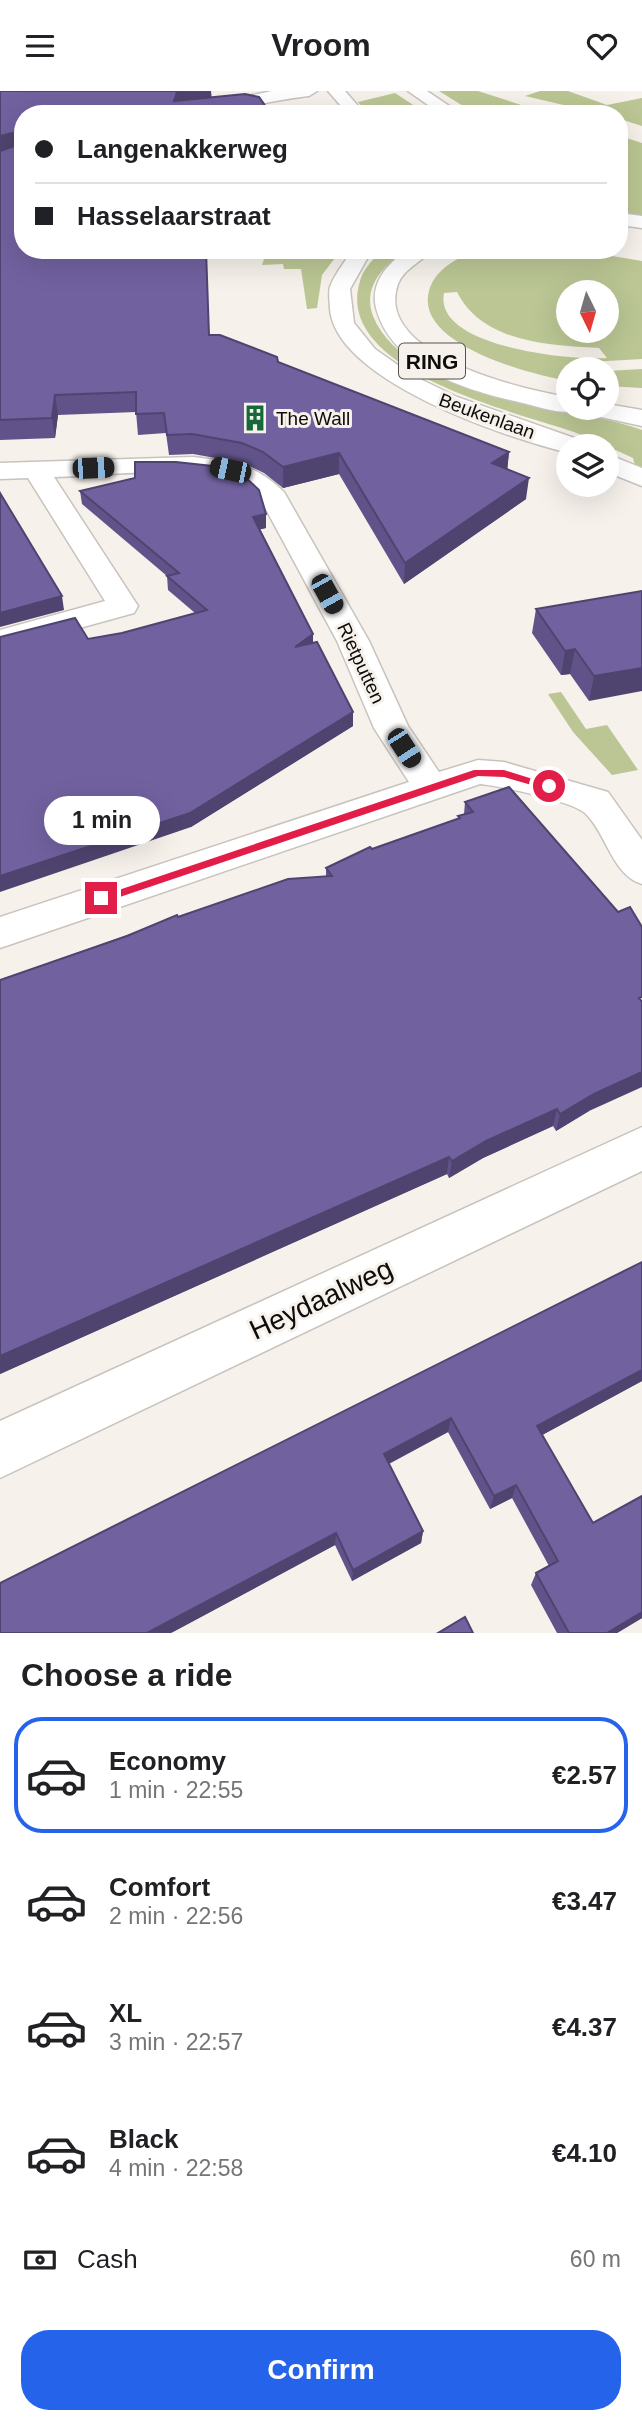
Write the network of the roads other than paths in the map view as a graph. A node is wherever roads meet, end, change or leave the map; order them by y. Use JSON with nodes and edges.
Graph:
{"nodes":[{"id":1,"x":309,"y":91,"type":"edge"},
{"id":2,"x":336,"y":91,"type":"edge"},
{"id":3,"x":416,"y":91,"type":"edge"},
{"id":4,"x":254,"y":95,"type":"edge"},
{"id":5,"x":218,"y":105,"type":"edge"},
{"id":6,"x":349,"y":105,"type":"edge"},
{"id":7,"x":439,"y":105,"type":"edge"},
{"id":8,"x":355,"y":259,"type":"edge"},
{"id":9,"x":414,"y":259,"type":"edge"},
{"id":10,"x":426,"y":259,"type":"edge"},
{"id":11,"x":556,"y":388,"type":"edge"},
{"id":12,"x":619,"y":396,"type":"edge"},
{"id":13,"x":642,"y":397,"type":"edge"},
{"id":14,"x":556,"y":402,"type":"edge"},
{"id":15,"x":619,"y":413,"type":"edge"},
{"id":16,"x":642,"y":418,"type":"edge"},
{"id":17,"x":556,"y":441,"type":"edge"},
{"id":18,"x":619,"y":467,"type":"edge"},
{"id":19,"x":36,"y":470,"type":"junction"},
{"id":20,"x":0,"y":471,"type":"edge"},
{"id":21,"x":642,"y":478,"type":"edge"},
{"id":22,"x":0,"y":641,"type":"edge"},
{"id":23,"x":430,"y":786,"type":"junction"},
{"id":24,"x":642,"y":870,"type":"edge"},
{"id":25,"x":0,"y":933,"type":"edge"},
{"id":26,"x":642,"y":1148,"type":"edge"},
{"id":27,"x":0,"y":1450,"type":"edge"}],
"edges":[{"from":1,"to":4,"type":"street"},
{"from":2,"to":6,"type":"street"},
{"from":3,"to":7,"type":"street"},
{"from":4,"to":5,"type":"street"},
{"from":8,"to":17,"type":"street","name":"Beukenlaan"},
{"from":9,"to":14,"type":"street","name":"Beukenlaan","number":"RING"},
{"from":10,"to":11,"type":"street","number":"RING"},
{"from":12,"to":13,"type":"street"},
{"from":15,"to":16,"type":"street"},
{"from":18,"to":21,"type":"street"},
{"from":19,"to":20,"type":"street","name":"Rietputten"},
{"from":19,"to":22,"type":"street"},
{"from":19,"to":23,"type":"street","name":"Rietputten"},
{"from":23,"to":24,"type":"street"},
{"from":23,"to":25,"type":"street"},
{"from":26,"to":27,"type":"street","name":"Heydaalweg"}]}
